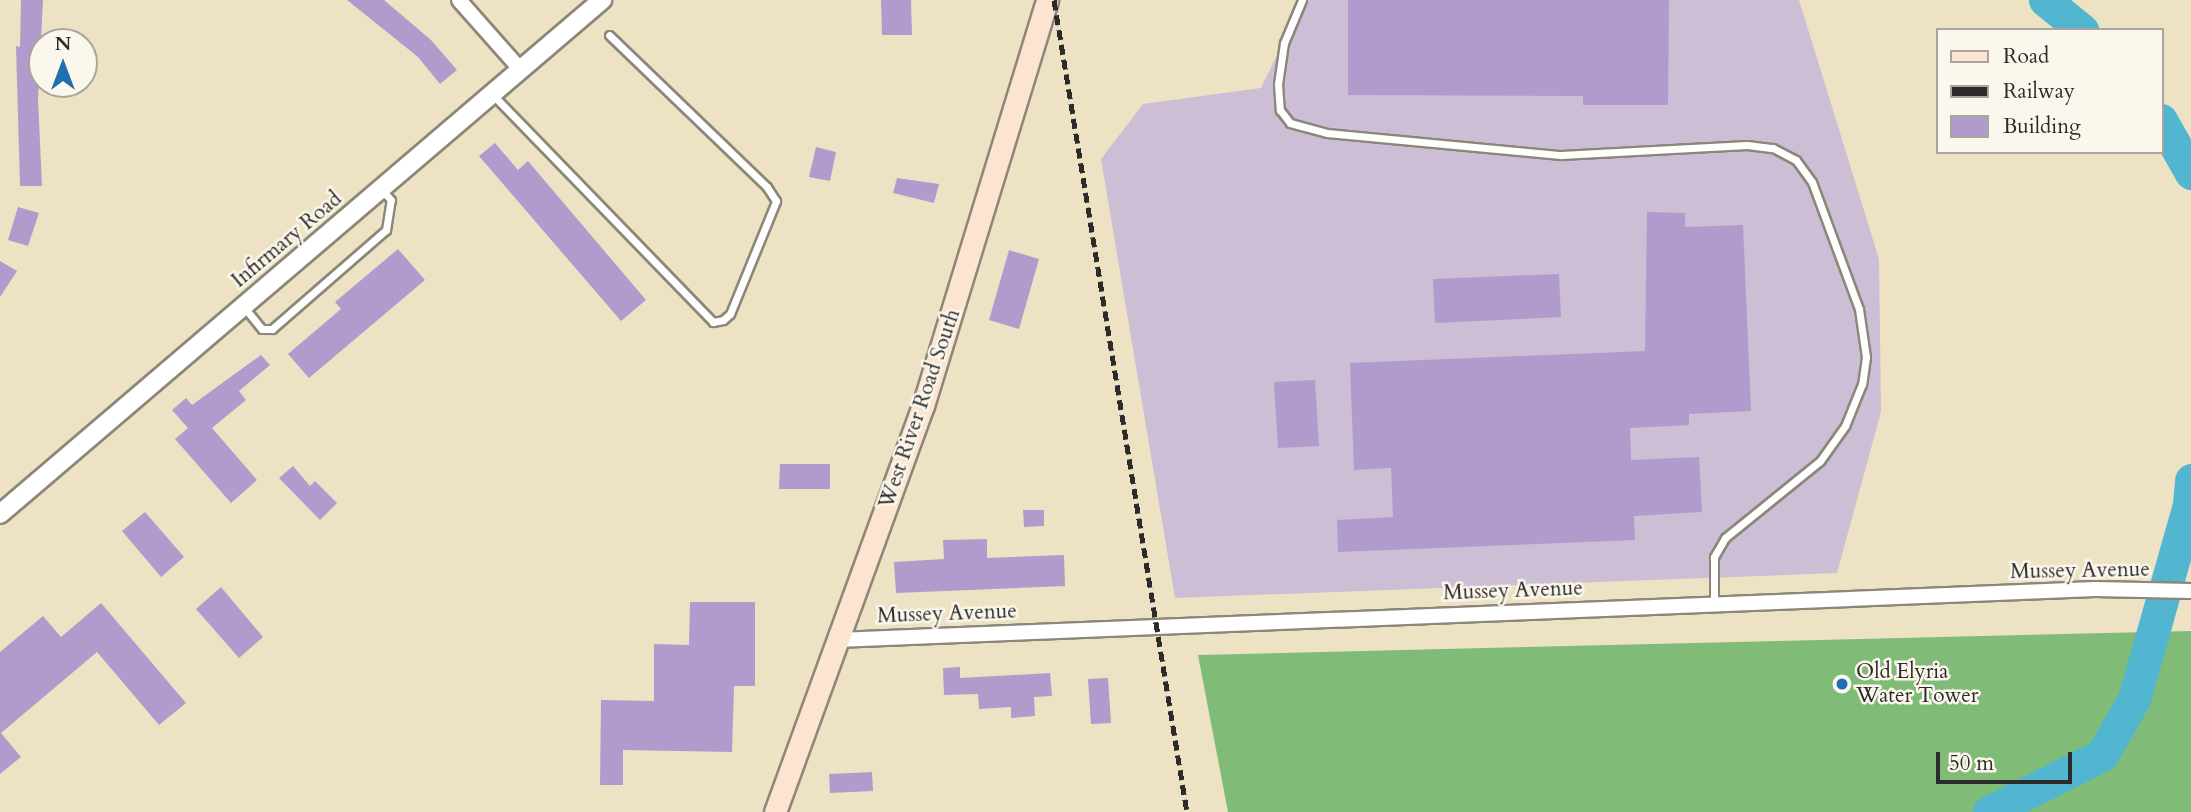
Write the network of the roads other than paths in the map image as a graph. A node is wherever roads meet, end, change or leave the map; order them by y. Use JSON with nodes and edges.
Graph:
{"nodes":[{"id":1,"x":459,"y":0,"type":"edge"},
{"id":2,"x":602,"y":0,"type":"edge"},
{"id":3,"x":1047,"y":0,"type":"edge"},
{"id":4,"x":1302,"y":0,"type":"edge"},
{"id":5,"x":608,"y":35,"type":"dead end"},
{"id":6,"x":521,"y":70,"type":"junction"},
{"id":7,"x":493,"y":94,"type":"junction"},
{"id":8,"x":382,"y":189,"type":"junction"},
{"id":9,"x":244,"y":307,"type":"junction"},
{"id":10,"x":0,"y":514,"type":"edge"},
{"id":11,"x":2191,"y":591,"type":"edge"},
{"id":12,"x":1714,"y":604,"type":"junction"},
{"id":13,"x":838,"y":640,"type":"junction"},
{"id":14,"x":775,"y":812,"type":"edge"}],
"edges":[{"from":1,"to":6,"type":"street"},
{"from":2,"to":6,"type":"street","name":"Infirmary Road"},
{"from":3,"to":13,"type":"main road","name":"West River Road South"},
{"from":4,"to":12,"type":"lane"},
{"from":5,"to":7,"type":"lane"},
{"from":6,"to":7,"type":"street","name":"Infirmary Road"},
{"from":7,"to":8,"type":"street","name":"Infirmary Road"},
{"from":8,"to":9,"type":"street","name":"Infirmary Road"},
{"from":8,"to":9,"type":"lane"},
{"from":9,"to":10,"type":"street","name":"Infirmary Road"},
{"from":11,"to":12,"type":"street","name":"Mussey Avenue"},
{"from":12,"to":13,"type":"street","name":"Mussey Avenue"},
{"from":13,"to":14,"type":"main road","name":"West River Road South"}]}
